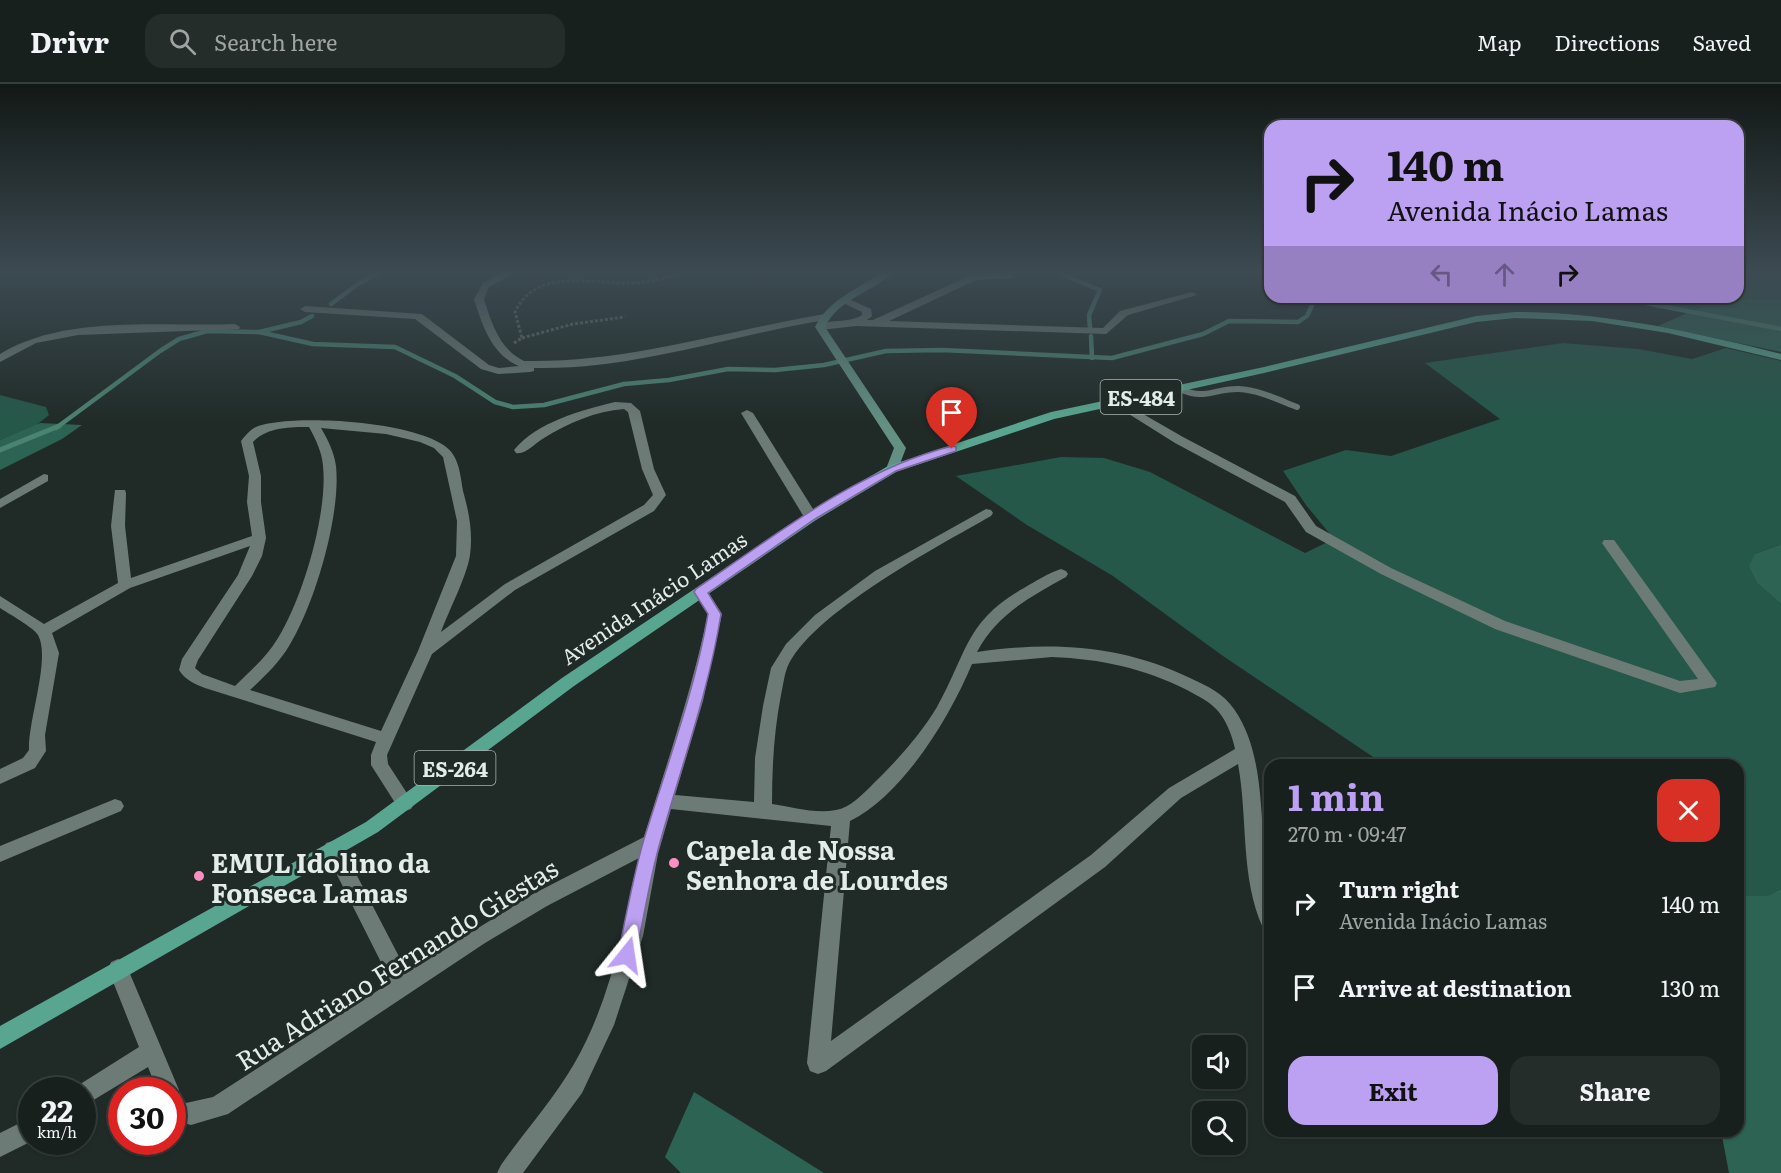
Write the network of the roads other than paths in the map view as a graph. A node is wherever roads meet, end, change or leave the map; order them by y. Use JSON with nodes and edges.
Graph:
{"nodes":[{"id":1,"x":822,"y":322,"type":"edge"},
{"id":2,"x":427,"y":323,"type":"edge"},
{"id":3,"x":489,"y":323,"type":"edge"},
{"id":4,"x":806,"y":323,"type":"edge"},
{"id":5,"x":850,"y":323,"type":"edge"},
{"id":6,"x":856,"y":323,"type":"joint"},
{"id":7,"x":1114,"y":323,"type":"edge"},
{"id":8,"x":1459,"y":323,"type":"edge"},
{"id":9,"x":1622,"y":323,"type":"edge"},
{"id":10,"x":874,"y":324,"type":"joint"},
{"id":11,"x":235,"y":327,"type":"dead end"},
{"id":12,"x":1781,"y":357,"type":"edge"},
{"id":13,"x":0,"y":359,"type":"edge"},
{"id":14,"x":548,"y":366,"type":"junction"},
{"id":15,"x":1180,"y":389,"type":"junction"},
{"id":16,"x":1117,"y":402,"type":"junction"},
{"id":17,"x":1297,"y":407,"type":"dead end"},
{"id":18,"x":747,"y":412,"type":"dead end"},
{"id":19,"x":313,"y":423,"type":"junction"},
{"id":20,"x":520,"y":450,"type":"dead end"},
{"id":21,"x":892,"y":469,"type":"junction"},
{"id":22,"x":45,"y":478,"type":"dead end"},
{"id":23,"x":120,"y":493,"type":"dead end"},
{"id":24,"x":0,"y":504,"type":"edge"},
{"id":25,"x":986,"y":513,"type":"dead end"},
{"id":26,"x":811,"y":517,"type":"junction"},
{"id":27,"x":259,"y":538,"type":"junction"},
{"id":28,"x":1609,"y":543,"type":"dead end"},
{"id":29,"x":1060,"y":574,"type":"dead end"},
{"id":30,"x":125,"y":585,"type":"junction"},
{"id":31,"x":701,"y":592,"type":"junction"},
{"id":32,"x":0,"y":601,"type":"edge"},
{"id":33,"x":44,"y":631,"type":"junction"},
{"id":34,"x":426,"y":651,"type":"junction"},
{"id":35,"x":967,"y":659,"type":"junction"},
{"id":36,"x":239,"y":691,"type":"junction"},
{"id":37,"x":386,"y":739,"type":"junction"},
{"id":38,"x":1244,"y":752,"type":"junction"},
{"id":39,"x":0,"y":777,"type":"edge"},
{"id":40,"x":665,"y":802,"type":"junction"},
{"id":41,"x":405,"y":804,"type":"junction"},
{"id":42,"x":115,"y":806,"type":"dead end"},
{"id":43,"x":763,"y":810,"type":"junction"},
{"id":44,"x":841,"y":817,"type":"junction"},
{"id":45,"x":652,"y":842,"type":"junction"},
{"id":46,"x":333,"y":849,"type":"junction"},
{"id":47,"x":0,"y":854,"type":"edge"},
{"id":48,"x":1264,"y":901,"type":"edge"},
{"id":49,"x":118,"y":969,"type":"junction"},
{"id":50,"x":404,"y":986,"type":"junction"},
{"id":51,"x":0,"y":1038,"type":"edge"},
{"id":52,"x":153,"y":1051,"type":"junction"},
{"id":53,"x":163,"y":1077,"type":"edge"},
{"id":54,"x":96,"y":1087,"type":"edge"},
{"id":55,"x":186,"y":1114,"type":"edge"},
{"id":56,"x":18,"y":1135,"type":"edge"},
{"id":57,"x":0,"y":1145,"type":"edge"},
{"id":58,"x":509,"y":1173,"type":"edge"}],
"edges":[{"from":1,"to":21,"type":"main road"},
{"from":2,"to":14,"type":"street"},
{"from":3,"to":14,"type":"street"},
{"from":4,"to":14,"type":"street"},
{"from":5,"to":6,"type":"street"},
{"from":6,"to":10,"type":"street"},
{"from":7,"to":10,"type":"street"},
{"from":8,"to":15,"type":"main road","name":"Avenida Inácio Lamas","number":"ES-484"},
{"from":9,"to":12,"type":"main road","name":"Avenida Inácio Lamas","number":"ES-484"},
{"from":11,"to":13,"type":"street"},
{"from":15,"to":16,"type":"main road","name":"Avenida Inácio Lamas","number":"ES-484"},
{"from":15,"to":17,"type":"lane"},
{"from":16,"to":21,"type":"main road","name":"Avenida Inácio Lamas","number":"ES-484"},
{"from":16,"to":28,"type":"street"},
{"from":18,"to":26,"type":"street"},
{"from":19,"to":27,"type":"street"},
{"from":19,"to":34,"type":"street"},
{"from":19,"to":36,"type":"street"},
{"from":20,"to":34,"type":"street"},
{"from":21,"to":26,"type":"main road","name":"Avenida Inácio Lamas","number":"ES-264"},
{"from":22,"to":24,"type":"street"},
{"from":23,"to":30,"type":"street"},
{"from":25,"to":43,"type":"street"},
{"from":26,"to":31,"type":"main road","name":"Avenida Inácio Lamas","number":"ES-264"},
{"from":27,"to":30,"type":"street"},
{"from":27,"to":36,"type":"street"},
{"from":29,"to":35,"type":"street"},
{"from":30,"to":33,"type":"street"},
{"from":31,"to":40,"type":"street"},
{"from":31,"to":41,"type":"main road","name":"Avenida Inácio Lamas","number":"ES-264"},
{"from":32,"to":33,"type":"street"},
{"from":33,"to":39,"type":"street"},
{"from":34,"to":37,"type":"street"},
{"from":35,"to":38,"type":"street"},
{"from":35,"to":44,"type":"street"},
{"from":36,"to":37,"type":"street"},
{"from":37,"to":41,"type":"street"},
{"from":38,"to":44,"type":"street"},
{"from":38,"to":48,"type":"street"},
{"from":40,"to":43,"type":"street"},
{"from":40,"to":45,"type":"street"},
{"from":41,"to":46,"type":"main road","name":"Avenida Inácio Lamas","number":"ES-264"},
{"from":42,"to":47,"type":"street"},
{"from":43,"to":44,"type":"street"},
{"from":45,"to":50,"type":"street","name":"Rua Adriano Fernando Giestas"},
{"from":45,"to":58,"type":"street"},
{"from":46,"to":49,"type":"main road","name":"Avenida Inácio Lamas","number":"ES-264"},
{"from":46,"to":50,"type":"street"},
{"from":49,"to":51,"type":"main road","name":"Avenida Inácio Lamas","number":"ES-264"},
{"from":49,"to":52,"type":"street"},
{"from":50,"to":55,"type":"street","name":"Rua Adriano Fernando Giestas"},
{"from":52,"to":53,"type":"street"},
{"from":52,"to":54,"type":"street"},
{"from":56,"to":57,"type":"street"}]}
